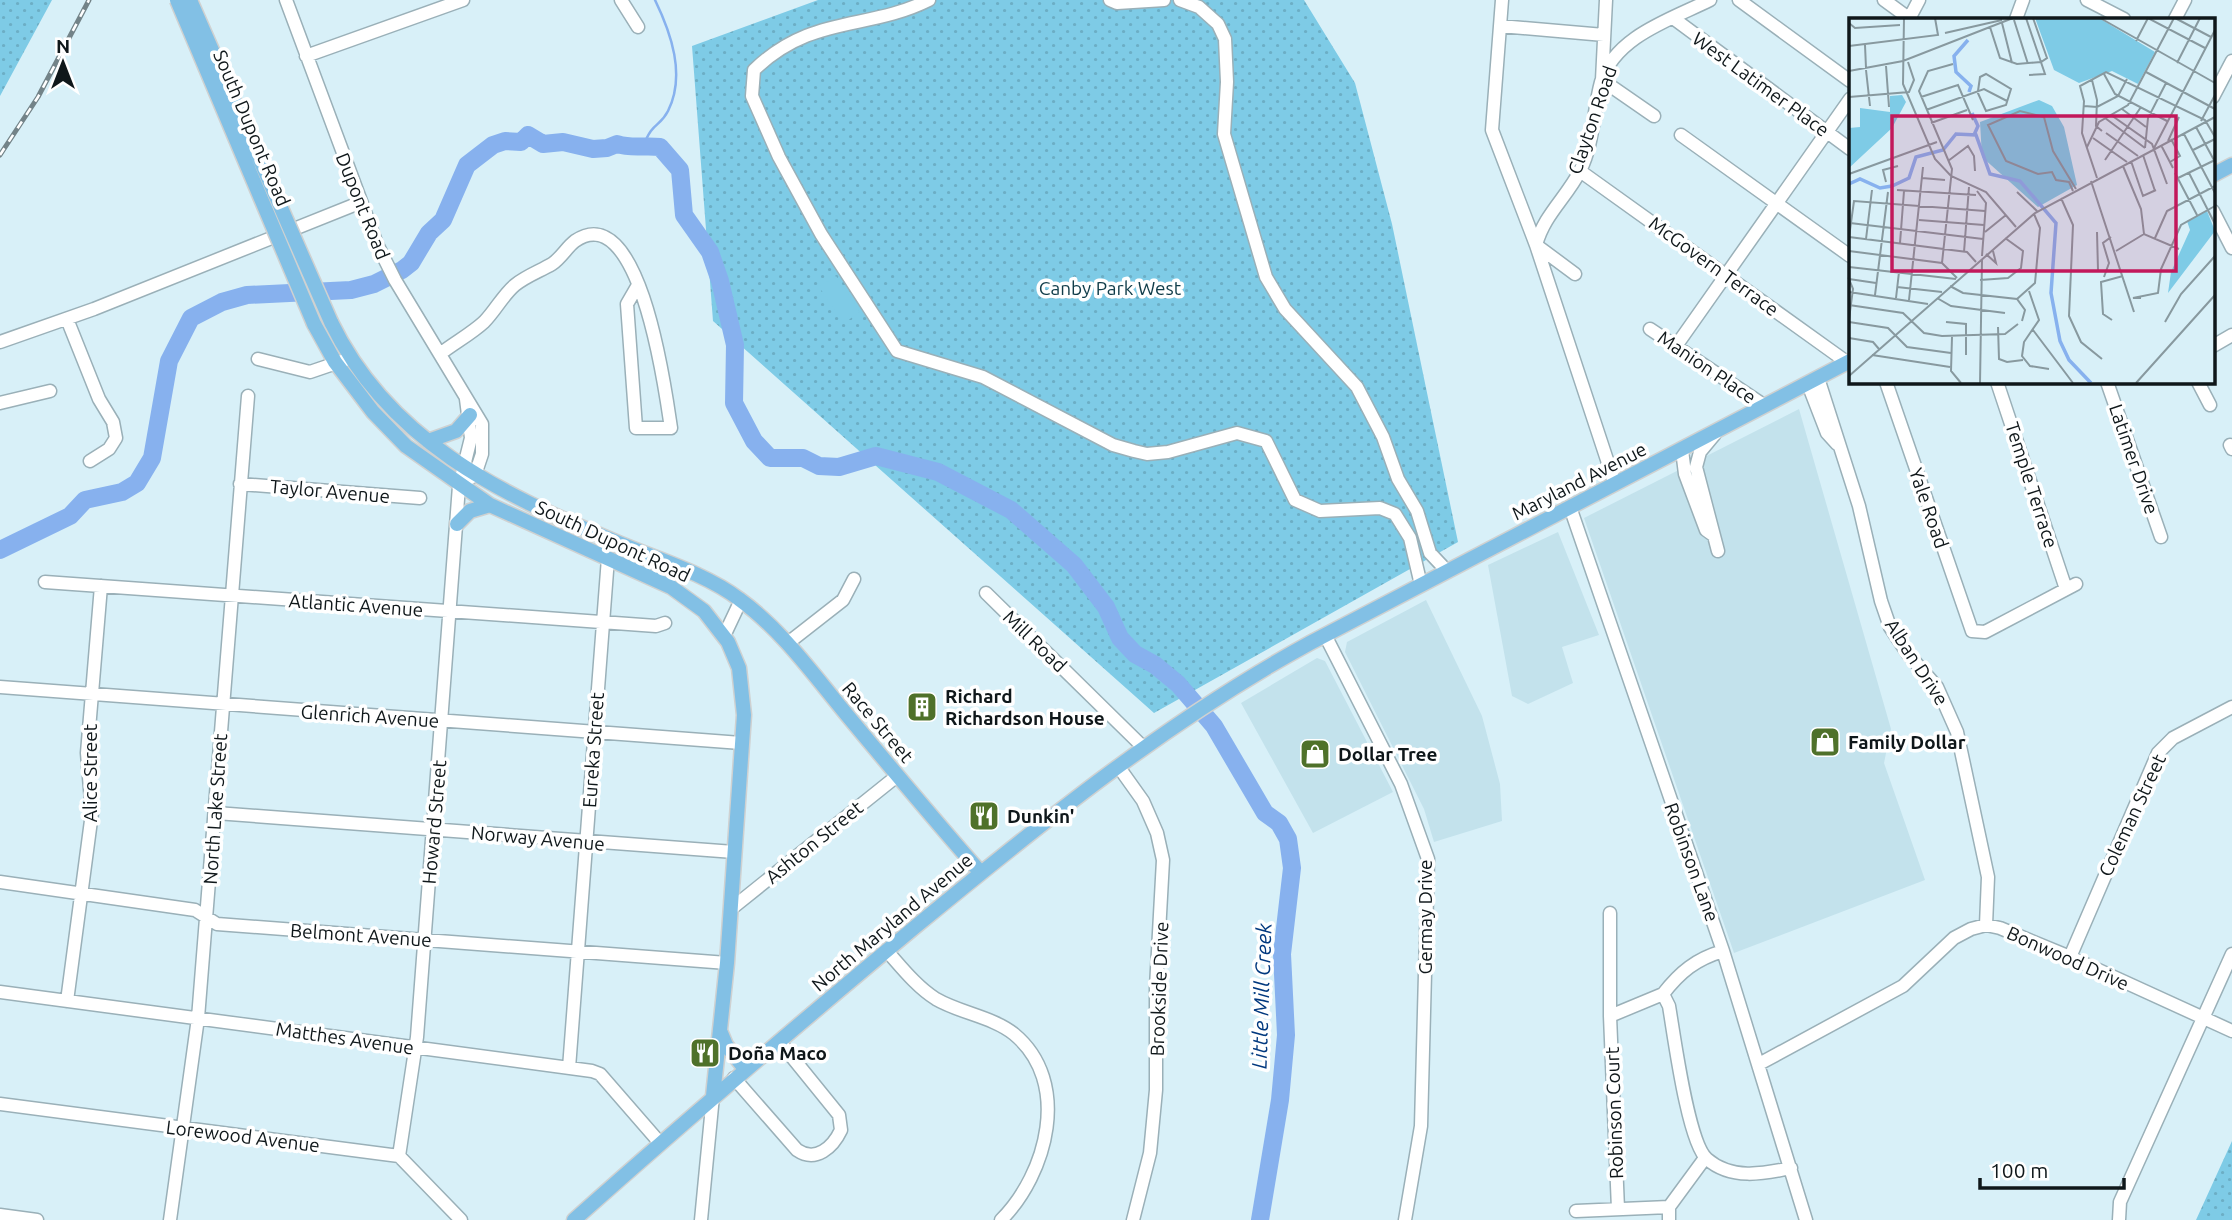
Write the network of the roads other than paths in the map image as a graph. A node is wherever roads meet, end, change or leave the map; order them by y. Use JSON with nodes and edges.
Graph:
{"nodes":[{"id":1,"x":177,"y":0,"type":"edge"},
{"id":2,"x":190,"y":0,"type":"edge"},
{"id":3,"x":286,"y":0,"type":"edge"},
{"id":4,"x":463,"y":0,"type":"edge"},
{"id":5,"x":621,"y":0,"type":"edge"},
{"id":6,"x":929,"y":0,"type":"edge"},
{"id":7,"x":1110,"y":0,"type":"edge"},
{"id":8,"x":1164,"y":0,"type":"edge"},
{"id":9,"x":1180,"y":0,"type":"edge"},
{"id":10,"x":1502,"y":0,"type":"edge"},
{"id":11,"x":1606,"y":0,"type":"edge"},
{"id":12,"x":1710,"y":0,"type":"edge"},
{"id":13,"x":1739,"y":0,"type":"edge"},
{"id":14,"x":1884,"y":0,"type":"edge"},
{"id":15,"x":1919,"y":0,"type":"edge"},
{"id":16,"x":2023,"y":0,"type":"edge"},
{"id":17,"x":2087,"y":0,"type":"edge"},
{"id":18,"x":2185,"y":0,"type":"edge"},
{"id":19,"x":1673,"y":18,"type":"junction"},
{"id":20,"x":1908,"y":18,"type":"edge"},
{"id":21,"x":1910,"y":18,"type":"edge"},
{"id":22,"x":2016,"y":18,"type":"edge"},
{"id":23,"x":2122,"y":18,"type":"edge"},
{"id":24,"x":2176,"y":18,"type":"edge"},
{"id":25,"x":1500,"y":26,"type":"junction"},
{"id":26,"x":638,"y":27,"type":"dead end"},
{"id":27,"x":1604,"y":35,"type":"junction"},
{"id":28,"x":306,"y":55,"type":"junction"},
{"id":29,"x":2232,"y":61,"type":"edge"},
{"id":30,"x":1602,"y":80,"type":"junction"},
{"id":31,"x":1849,"y":80,"type":"edge"},
{"id":32,"x":2214,"y":95,"type":"edge"},
{"id":33,"x":1849,"y":100,"type":"edge"},
{"id":34,"x":1654,"y":116,"type":"dead end"},
{"id":35,"x":1826,"y":132,"type":"junction"},
{"id":36,"x":1681,"y":135,"type":"dead end"},
{"id":37,"x":1849,"y":148,"type":"edge"},
{"id":38,"x":2232,"y":165,"type":"edge"},
{"id":39,"x":1580,"y":171,"type":"junction"},
{"id":40,"x":2214,"y":174,"type":"edge"},
{"id":41,"x":359,"y":203,"type":"junction"},
{"id":42,"x":1775,"y":203,"type":"junction"},
{"id":43,"x":2214,"y":213,"type":"edge"},
{"id":44,"x":1536,"y":245,"type":"junction"},
{"id":45,"x":2232,"y":248,"type":"edge"},
{"id":46,"x":1849,"y":255,"type":"edge"},
{"id":47,"x":1575,"y":274,"type":"dead end"},
{"id":48,"x":1726,"y":274,"type":"junction"},
{"id":49,"x":638,"y":285,"type":"junction"},
{"id":50,"x":67,"y":319,"type":"junction"},
{"id":51,"x":1650,"y":329,"type":"dead end"},
{"id":52,"x":2232,"y":335,"type":"edge"},
{"id":53,"x":0,"y":342,"type":"edge"},
{"id":54,"x":2214,"y":345,"type":"edge"},
{"id":55,"x":1676,"y":346,"type":"junction"},
{"id":56,"x":440,"y":354,"type":"junction"},
{"id":57,"x":351,"y":358,"type":"junction"},
{"id":58,"x":258,"y":359,"type":"dead end"},
{"id":59,"x":335,"y":362,"type":"junction"},
{"id":60,"x":1849,"y":362,"type":"edge"},
{"id":61,"x":1813,"y":381,"type":"junction"},
{"id":62,"x":1886,"y":383,"type":"edge"},
{"id":63,"x":1997,"y":383,"type":"edge"},
{"id":64,"x":2107,"y":383,"type":"edge"},
{"id":65,"x":2199,"y":383,"type":"edge"},
{"id":66,"x":50,"y":391,"type":"dead end"},
{"id":67,"x":247,"y":396,"type":"dead end"},
{"id":68,"x":466,"y":399,"type":"junction"},
{"id":69,"x":0,"y":403,"type":"edge"},
{"id":70,"x":2210,"y":405,"type":"dead end"},
{"id":71,"x":1765,"y":406,"type":"junction"},
{"id":72,"x":470,"y":415,"type":"junction"},
{"id":73,"x":1724,"y":427,"type":"junction"},
{"id":74,"x":428,"y":441,"type":"junction"},
{"id":75,"x":1682,"y":450,"type":"junction"},
{"id":76,"x":90,"y":461,"type":"dead end"},
{"id":77,"x":461,"y":467,"type":"junction"},
{"id":78,"x":475,"y":475,"type":"junction"},
{"id":79,"x":240,"y":484,"type":"junction"},
{"id":80,"x":1615,"y":484,"type":"junction"},
{"id":81,"x":458,"y":486,"type":"junction"},
{"id":82,"x":420,"y":498,"type":"dead end"},
{"id":83,"x":489,"y":505,"type":"junction"},
{"id":84,"x":1570,"y":507,"type":"junction"},
{"id":85,"x":457,"y":524,"type":"junction"},
{"id":86,"x":541,"y":528,"type":"junction"},
{"id":87,"x":1713,"y":535,"type":"junction"},
{"id":88,"x":2161,"y":537,"type":"dead end"},
{"id":89,"x":605,"y":538,"type":"junction"},
{"id":90,"x":1718,"y":551,"type":"dead end"},
{"id":91,"x":608,"y":558,"type":"junction"},
{"id":92,"x":1447,"y":571,"type":"junction"},
{"id":93,"x":854,"y":579,"type":"dead end"},
{"id":94,"x":45,"y":583,"type":"dead end"},
{"id":95,"x":1422,"y":584,"type":"junction"},
{"id":96,"x":101,"y":586,"type":"junction"},
{"id":97,"x":2071,"y":587,"type":"joint"},
{"id":98,"x":986,"y":593,"type":"dead end"},
{"id":99,"x":231,"y":596,"type":"junction"},
{"id":100,"x":741,"y":600,"type":"junction"},
{"id":101,"x":450,"y":611,"type":"junction"},
{"id":102,"x":603,"y":622,"type":"junction"},
{"id":103,"x":665,"y":623,"type":"dead end"},
{"id":104,"x":1325,"y":635,"type":"junction"},
{"id":105,"x":724,"y":636,"type":"junction"},
{"id":106,"x":788,"y":643,"type":"junction"},
{"id":107,"x":0,"y":687,"type":"edge"},
{"id":108,"x":92,"y":695,"type":"junction"},
{"id":109,"x":223,"y":705,"type":"junction"},
{"id":110,"x":2232,"y":707,"type":"edge"},
{"id":111,"x":442,"y":721,"type":"junction"},
{"id":112,"x":595,"y":733,"type":"junction"},
{"id":113,"x":741,"y":743,"type":"junction"},
{"id":114,"x":1144,"y":748,"type":"junction"},
{"id":115,"x":1118,"y":766,"type":"junction"},
{"id":116,"x":898,"y":776,"type":"junction"},
{"id":117,"x":216,"y":813,"type":"junction"},
{"id":118,"x":433,"y":830,"type":"junction"},
{"id":119,"x":586,"y":842,"type":"junction"},
{"id":120,"x":734,"y":852,"type":"junction"},
{"id":121,"x":981,"y":873,"type":"junction"},
{"id":122,"x":0,"y":882,"type":"edge"},
{"id":123,"x":82,"y":893,"type":"junction"},
{"id":124,"x":731,"y":909,"type":"junction"},
{"id":125,"x":1610,"y":913,"type":"dead end"},
{"id":126,"x":207,"y":918,"type":"junction"},
{"id":127,"x":1986,"y":925,"type":"junction"},
{"id":128,"x":424,"y":939,"type":"junction"},
{"id":129,"x":578,"y":951,"type":"junction"},
{"id":130,"x":887,"y":951,"type":"junction"},
{"id":131,"x":1723,"y":951,"type":"junction"},
{"id":132,"x":2232,"y":954,"type":"edge"},
{"id":133,"x":2070,"y":957,"type":"junction"},
{"id":134,"x":727,"y":963,"type":"junction"},
{"id":135,"x":0,"y":992,"type":"edge"},
{"id":136,"x":1662,"y":994,"type":"junction"},
{"id":137,"x":67,"y":1001,"type":"junction"},
{"id":138,"x":1610,"y":1016,"type":"junction"},
{"id":139,"x":198,"y":1018,"type":"junction"},
{"id":140,"x":2203,"y":1018,"type":"junction"},
{"id":141,"x":719,"y":1028,"type":"junction"},
{"id":142,"x":2232,"y":1031,"type":"edge"},
{"id":143,"x":779,"y":1041,"type":"junction"},
{"id":144,"x":415,"y":1048,"type":"junction"},
{"id":145,"x":1759,"y":1064,"type":"junction"},
{"id":146,"x":569,"y":1068,"type":"junction"},
{"id":147,"x":739,"y":1074,"type":"junction"},
{"id":148,"x":713,"y":1096,"type":"junction"},
{"id":149,"x":0,"y":1104,"type":"edge"},
{"id":150,"x":182,"y":1129,"type":"junction"},
{"id":151,"x":660,"y":1143,"type":"junction"},
{"id":152,"x":400,"y":1156,"type":"junction"},
{"id":153,"x":1705,"y":1158,"type":"junction"},
{"id":154,"x":1791,"y":1168,"type":"junction"},
{"id":155,"x":1618,"y":1209,"type":"junction"},
{"id":156,"x":1576,"y":1211,"type":"dead end"},
{"id":157,"x":1669,"y":1213,"type":"edge"},
{"id":158,"x":0,"y":1215,"type":"edge"},
{"id":159,"x":37,"y":1220,"type":"edge"},
{"id":160,"x":170,"y":1220,"type":"edge"},
{"id":161,"x":461,"y":1220,"type":"edge"},
{"id":162,"x":574,"y":1220,"type":"edge"},
{"id":163,"x":701,"y":1220,"type":"edge"},
{"id":164,"x":1001,"y":1220,"type":"edge"},
{"id":165,"x":1133,"y":1220,"type":"edge"},
{"id":166,"x":1405,"y":1220,"type":"edge"},
{"id":167,"x":1806,"y":1220,"type":"edge"},
{"id":168,"x":2119,"y":1220,"type":"edge"}],
"edges":[{"from":1,"to":59,"type":"main road","name":"South Dupont Road","bridge":true},
{"from":2,"to":57,"type":"main road","name":"South Dupont Road","bridge":true},
{"from":3,"to":28,"type":"street","name":"Dupont Road"},
{"from":4,"to":28,"type":"street"},
{"from":5,"to":26,"type":"street"},
{"from":6,"to":95,"type":"street"},
{"from":7,"to":8,"type":"street"},
{"from":9,"to":92,"type":"street"},
{"from":10,"to":25,"type":"street"},
{"from":11,"to":27,"type":"street"},
{"from":12,"to":19,"type":"street","name":"Clayton Road"},
{"from":13,"to":31,"type":"street"},
{"from":14,"to":20,"type":"street"},
{"from":15,"to":21,"type":"street"},
{"from":16,"to":22,"type":"street"},
{"from":17,"to":23,"type":"street"},
{"from":18,"to":24,"type":"street"},
{"from":19,"to":30,"type":"street","name":"Clayton Road"},
{"from":19,"to":35,"type":"street","name":"West Latimer Place"},
{"from":25,"to":27,"type":"street"},
{"from":25,"to":44,"type":"street"},
{"from":27,"to":30,"type":"street"},
{"from":28,"to":41,"type":"street","name":"Dupont Road"},
{"from":29,"to":32,"type":"street"},
{"from":30,"to":34,"type":"street"},
{"from":30,"to":39,"type":"street","name":"Clayton Road"},
{"from":33,"to":35,"type":"street"},
{"from":35,"to":37,"type":"street","name":"West Latimer Place"},
{"from":35,"to":42,"type":"street"},
{"from":36,"to":42,"type":"street"},
{"from":38,"to":40,"type":"main road"},
{"from":39,"to":44,"type":"street","name":"Clayton Road"},
{"from":39,"to":48,"type":"street","name":"McGovern Terrace"},
{"from":41,"to":50,"type":"street"},
{"from":41,"to":56,"type":"street","name":"Dupont Road"},
{"from":42,"to":46,"type":"street"},
{"from":42,"to":48,"type":"street"},
{"from":43,"to":45,"type":"street"},
{"from":44,"to":47,"type":"street"},
{"from":44,"to":80,"type":"street"},
{"from":48,"to":55,"type":"street"},
{"from":48,"to":60,"type":"street","name":"McGovern Terrace"},
{"from":49,"to":49,"type":"street"},
{"from":49,"to":56,"type":"street"},
{"from":50,"to":53,"type":"street"},
{"from":50,"to":76,"type":"street"},
{"from":51,"to":55,"type":"street","name":"Manion Place"},
{"from":52,"to":54,"type":"street"},
{"from":55,"to":71,"type":"street","name":"Manion Place"},
{"from":56,"to":68,"type":"street","name":"Dupont Road"},
{"from":57,"to":59,"type":"street"},
{"from":57,"to":74,"type":"main road","name":"South Dupont Road"},
{"from":58,"to":59,"type":"street"},
{"from":59,"to":81,"type":"main road","name":"South Dupont Road"},
{"from":60,"to":61,"type":"main road","name":"Maryland Avenue"},
{"from":61,"to":71,"type":"main road","name":"Maryland Avenue"},
{"from":61,"to":127,"type":"street","name":"Alban Drive"},
{"from":62,"to":97,"type":"street","name":"Yale Road"},
{"from":63,"to":97,"type":"street","name":"Temple Terrace"},
{"from":64,"to":88,"type":"street","name":"Latimer Drive"},
{"from":65,"to":70,"type":"street"},
{"from":66,"to":69,"type":"street"},
{"from":67,"to":79,"type":"street","name":"North Lake Street"},
{"from":68,"to":72,"type":"street","name":"Dupont Road"},
{"from":68,"to":78,"type":"street","name":"Dupont Road"},
{"from":71,"to":73,"type":"main road","name":"Maryland Avenue"},
{"from":72,"to":74,"type":"main road"},
{"from":72,"to":77,"type":"street","name":"Dupont Road"},
{"from":73,"to":75,"type":"main road","name":"Maryland Avenue"},
{"from":73,"to":87,"type":"street"},
{"from":74,"to":77,"type":"main road","name":"South Dupont Road"},
{"from":75,"to":80,"type":"main road","name":"Maryland Avenue"},
{"from":75,"to":87,"type":"street"},
{"from":77,"to":78,"type":"main road","name":"South Dupont Road"},
{"from":77,"to":81,"type":"street","name":"Dupont Road"},
{"from":78,"to":81,"type":"street"},
{"from":78,"to":89,"type":"main road","name":"South Dupont Road"},
{"from":79,"to":82,"type":"street","name":"Taylor Avenue"},
{"from":79,"to":99,"type":"street","name":"North Lake Street"},
{"from":80,"to":84,"type":"main road","name":"Maryland Avenue"},
{"from":81,"to":83,"type":"main road","name":"South Dupont Road"},
{"from":81,"to":85,"type":"street","name":"Howard Street"},
{"from":83,"to":85,"type":"main road"},
{"from":83,"to":86,"type":"main road","name":"South Dupont Road"},
{"from":84,"to":92,"type":"main road","name":"Maryland Avenue"},
{"from":84,"to":131,"type":"street","name":"Robinson Lane"},
{"from":85,"to":101,"type":"street","name":"Howard Street"},
{"from":86,"to":89,"type":"main road"},
{"from":86,"to":91,"type":"main road","name":"South Dupont Road"},
{"from":87,"to":90,"type":"street"},
{"from":89,"to":100,"type":"main road","name":"South Dupont Road"},
{"from":91,"to":102,"type":"street","name":"Eureka Street"},
{"from":91,"to":105,"type":"main road","name":"South Dupont Road"},
{"from":92,"to":95,"type":"main road","name":"Maryland Avenue"},
{"from":93,"to":106,"type":"street"},
{"from":94,"to":96,"type":"street","name":"Atlantic Avenue"},
{"from":95,"to":104,"type":"main road","name":"Maryland Avenue"},
{"from":96,"to":99,"type":"street","name":"Atlantic Avenue"},
{"from":96,"to":108,"type":"street","name":"Alice Street"},
{"from":98,"to":114,"type":"street","name":"Mill Road"},
{"from":99,"to":101,"type":"street","name":"Atlantic Avenue"},
{"from":99,"to":109,"type":"street","name":"North Lake Street"},
{"from":100,"to":105,"type":"street"},
{"from":100,"to":106,"type":"main road","name":"Race Street"},
{"from":101,"to":102,"type":"street","name":"Atlantic Avenue"},
{"from":101,"to":111,"type":"street","name":"Howard Street"},
{"from":102,"to":103,"type":"street","name":"Atlantic Avenue"},
{"from":102,"to":112,"type":"street","name":"Eureka Street"},
{"from":104,"to":114,"type":"main road","name":"North Maryland Avenue"},
{"from":104,"to":166,"type":"street","name":"Germay Drive"},
{"from":105,"to":113,"type":"main road","name":"South Dupont Road"},
{"from":106,"to":116,"type":"main road","name":"Race Street"},
{"from":107,"to":108,"type":"street","name":"Glenrich Avenue"},
{"from":108,"to":109,"type":"street","name":"Glenrich Avenue"},
{"from":108,"to":123,"type":"street","name":"Alice Street"},
{"from":109,"to":111,"type":"street","name":"Glenrich Avenue"},
{"from":109,"to":117,"type":"street","name":"North Lake Street"},
{"from":110,"to":133,"type":"street","name":"Coleman Street"},
{"from":111,"to":112,"type":"street","name":"Glenrich Avenue"},
{"from":111,"to":118,"type":"street","name":"Howard Street"},
{"from":112,"to":113,"type":"street","name":"Glenrich Avenue"},
{"from":112,"to":119,"type":"street","name":"Eureka Street"},
{"from":113,"to":120,"type":"main road","name":"South Dupont Road"},
{"from":114,"to":115,"type":"main road","name":"North Maryland Avenue"},
{"from":115,"to":121,"type":"main road","name":"North Maryland Avenue"},
{"from":115,"to":165,"type":"street","name":"Brookside Drive"},
{"from":116,"to":121,"type":"main road","name":"Race Street"},
{"from":116,"to":124,"type":"street","name":"Ashton Street"},
{"from":117,"to":118,"type":"street","name":"Norway Avenue"},
{"from":117,"to":126,"type":"street","name":"North Lake Street"},
{"from":118,"to":119,"type":"street","name":"Norway Avenue"},
{"from":118,"to":128,"type":"street","name":"Howard Street"},
{"from":119,"to":120,"type":"street","name":"Norway Avenue"},
{"from":119,"to":129,"type":"street","name":"Eureka Street"},
{"from":120,"to":124,"type":"main road","name":"South Dupont Road"},
{"from":121,"to":130,"type":"main road","name":"North Maryland Avenue"},
{"from":122,"to":123,"type":"street","name":"Belmont Avenue"},
{"from":123,"to":126,"type":"street","name":"Belmont Avenue"},
{"from":123,"to":137,"type":"street","name":"Alice Street"},
{"from":124,"to":134,"type":"main road","name":"South Dupont Road"},
{"from":125,"to":138,"type":"street","name":"Robinson Court"},
{"from":126,"to":128,"type":"street","name":"Belmont Avenue"},
{"from":126,"to":139,"type":"street","name":"North Lake Street"},
{"from":127,"to":133,"type":"street","name":"Bonwood Drive"},
{"from":127,"to":145,"type":"street","name":"Bonwood Drive"},
{"from":128,"to":129,"type":"street","name":"Belmont Avenue"},
{"from":128,"to":144,"type":"street","name":"Howard Street"},
{"from":129,"to":134,"type":"street","name":"Belmont Avenue"},
{"from":129,"to":146,"type":"street","name":"Eureka Street"},
{"from":130,"to":143,"type":"main road","name":"North Maryland Avenue"},
{"from":130,"to":164,"type":"street"},
{"from":131,"to":136,"type":"street"},
{"from":131,"to":145,"type":"street","name":"Robinson Lane"},
{"from":132,"to":140,"type":"street"},
{"from":133,"to":140,"type":"street","name":"Bonwood Drive"},
{"from":134,"to":141,"type":"main road","name":"South Dupont Road"},
{"from":135,"to":137,"type":"street","name":"Matthes Avenue"},
{"from":136,"to":138,"type":"street"},
{"from":136,"to":153,"type":"street"},
{"from":137,"to":139,"type":"street","name":"Matthes Avenue"},
{"from":138,"to":155,"type":"street","name":"Robinson Court"},
{"from":139,"to":144,"type":"street","name":"Matthes Avenue"},
{"from":139,"to":150,"type":"street","name":"North Lake Street"},
{"from":140,"to":142,"type":"street","name":"Bonwood Drive"},
{"from":140,"to":168,"type":"street"},
{"from":141,"to":147,"type":"main road"},
{"from":141,"to":148,"type":"main road","name":"South Dupont Road"},
{"from":143,"to":147,"type":"main road","name":"North Maryland Avenue"},
{"from":143,"to":147,"type":"street"},
{"from":144,"to":146,"type":"street","name":"Matthes Avenue"},
{"from":144,"to":152,"type":"street","name":"Howard Street"},
{"from":145,"to":154,"type":"street","name":"Robinson Lane"},
{"from":146,"to":151,"type":"street","name":"Matthes Avenue"},
{"from":147,"to":148,"type":"main road","name":"North Maryland Avenue"},
{"from":148,"to":151,"type":"main road","name":"North Maryland Avenue"},
{"from":148,"to":163,"type":"street","name":"South Dupont Road"},
{"from":149,"to":150,"type":"street","name":"Lorewood Avenue"},
{"from":150,"to":152,"type":"street","name":"Lorewood Avenue"},
{"from":150,"to":160,"type":"street","name":"North Lake Street"},
{"from":151,"to":162,"type":"main road","name":"North Maryland Avenue"},
{"from":152,"to":161,"type":"street"},
{"from":153,"to":154,"type":"street"},
{"from":153,"to":157,"type":"street"},
{"from":154,"to":167,"type":"street","name":"Robinson Lane"},
{"from":155,"to":156,"type":"street"},
{"from":155,"to":157,"type":"street"},
{"from":158,"to":159,"type":"street"}]}
